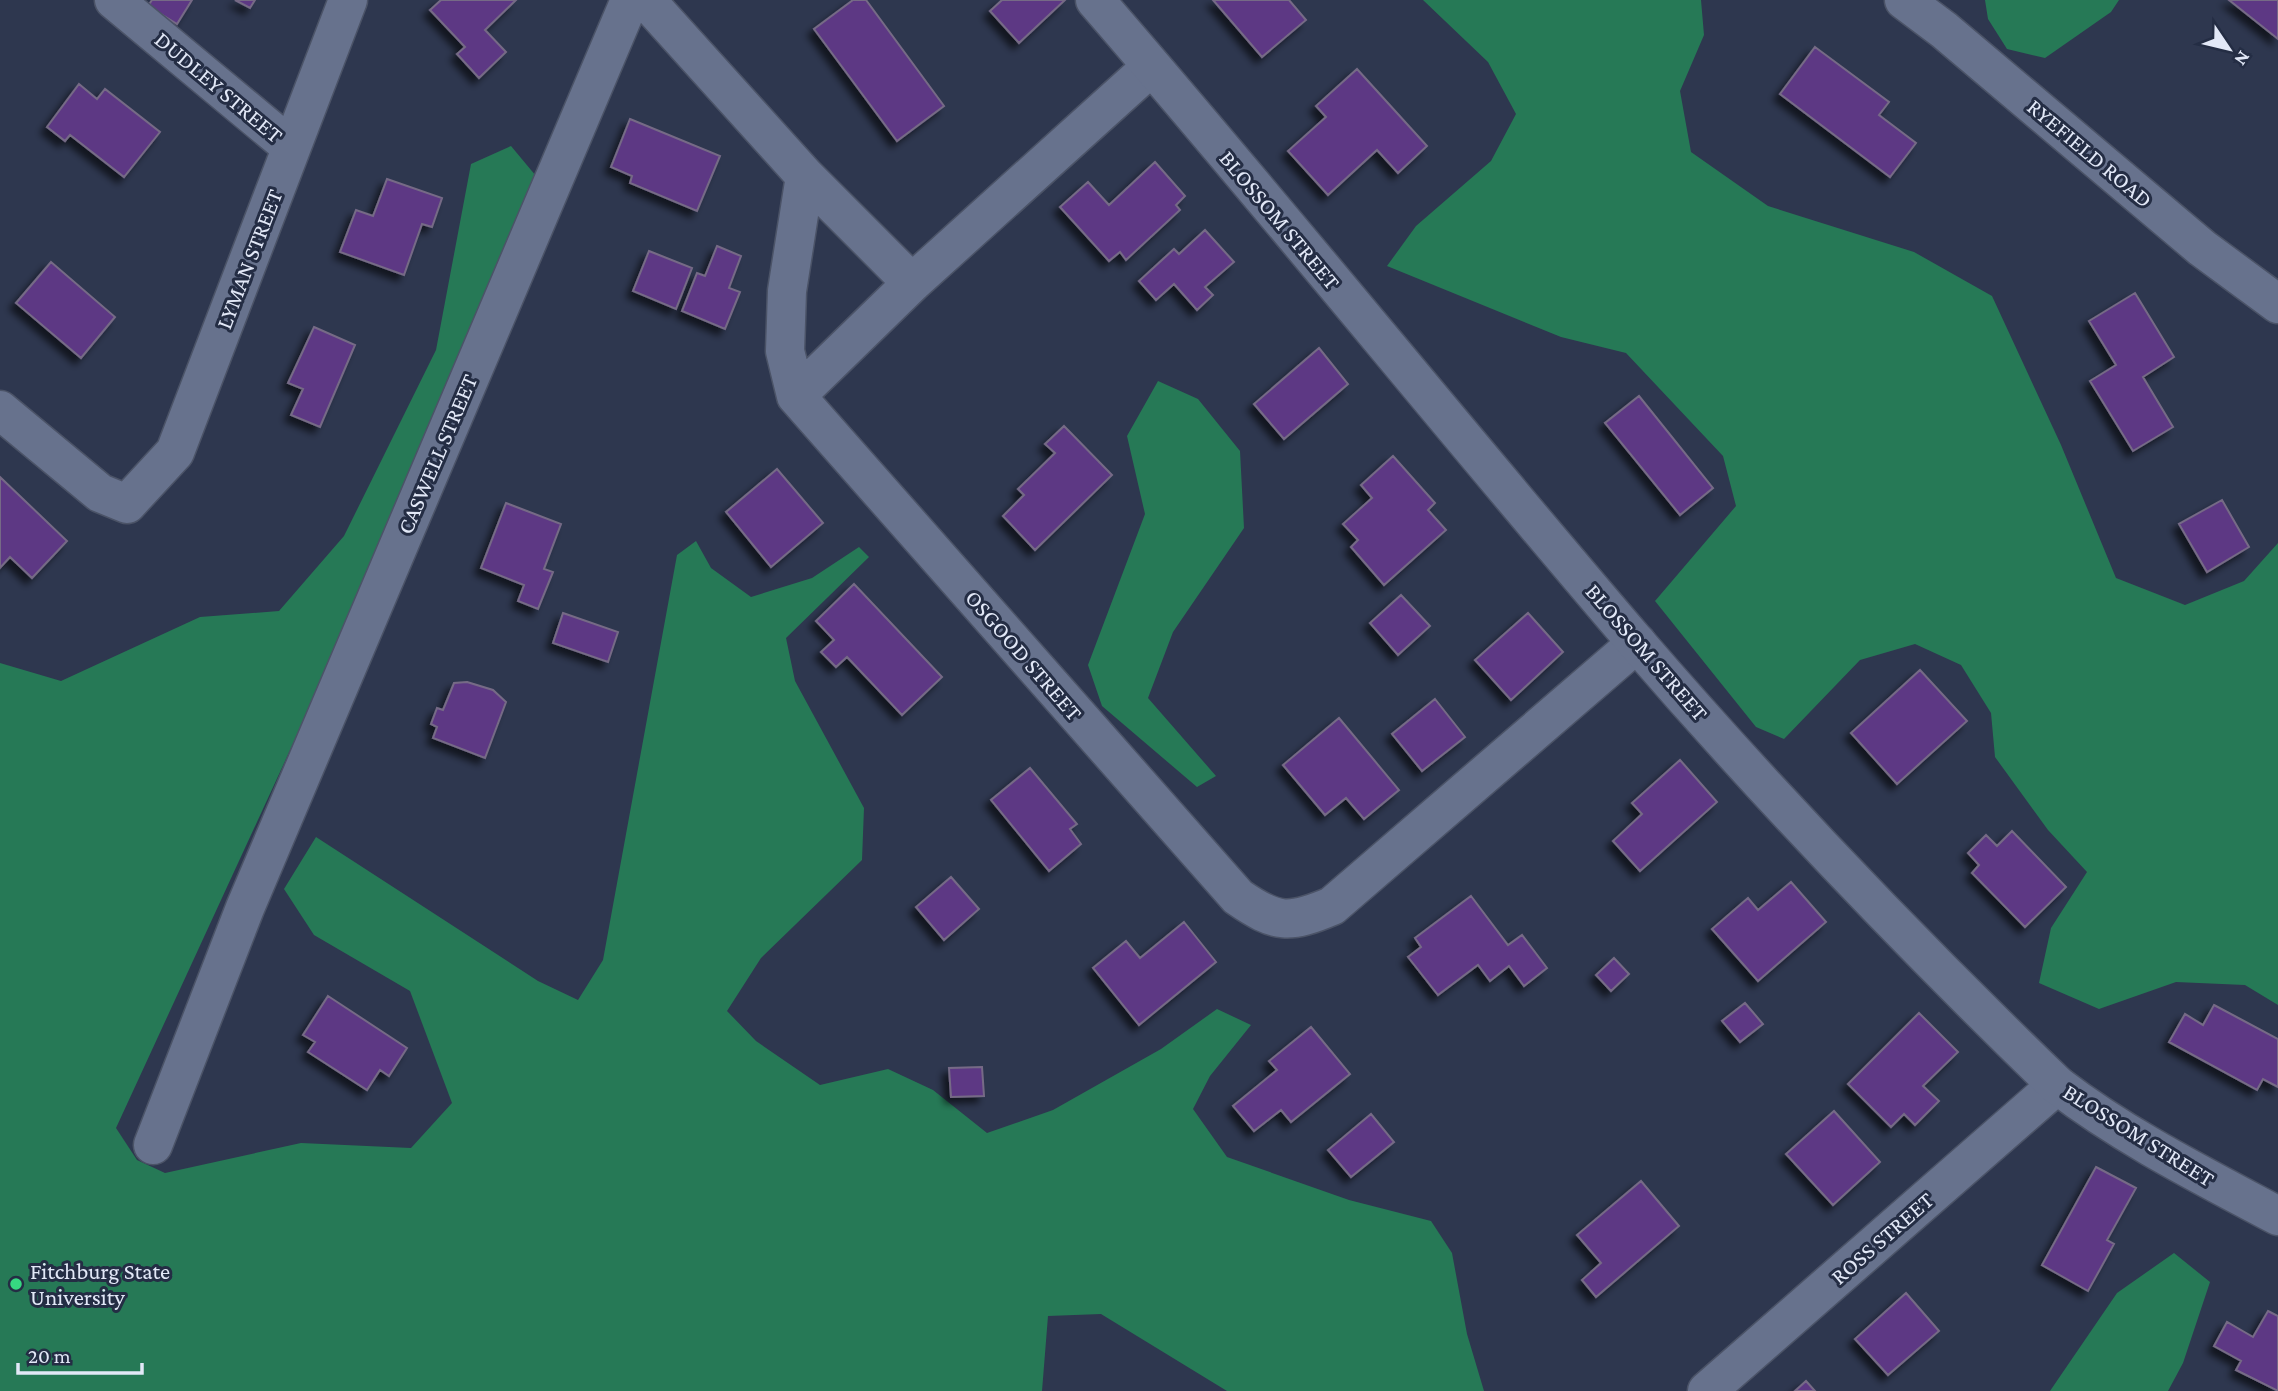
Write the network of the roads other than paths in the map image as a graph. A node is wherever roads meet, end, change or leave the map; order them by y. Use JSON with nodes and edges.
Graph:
{"nodes":[{"id":1,"x":114,"y":0,"type":"edge"},
{"id":2,"x":348,"y":0,"type":"edge"},
{"id":3,"x":630,"y":0,"type":"edge"},
{"id":4,"x":646,"y":0,"type":"edge"},
{"id":5,"x":1904,"y":0,"type":"edge"},
{"id":6,"x":1097,"y":1,"type":"edge"},
{"id":7,"x":1151,"y":66,"type":"junction"},
{"id":8,"x":291,"y":147,"type":"junction"},
{"id":9,"x":805,"y":176,"type":"junction"},
{"id":10,"x":912,"y":283,"type":"junction"},
{"id":11,"x":2278,"y":304,"type":"edge"},
{"id":12,"x":796,"y":397,"type":"junction"},
{"id":13,"x":0,"y":410,"type":"edge"},
{"id":14,"x":1637,"y":643,"type":"junction"},
{"id":15,"x":2057,"y":1085,"type":"junction"},
{"id":16,"x":153,"y":1145,"type":"dead end"},
{"id":17,"x":2278,"y":1216,"type":"edge"},
{"id":18,"x":1707,"y":1391,"type":"edge"}],
"edges":[{"from":1,"to":8,"type":"street","name":"DUDLEY STREET"},
{"from":2,"to":8,"type":"street","name":"LYMAN STREET"},
{"from":3,"to":16,"type":"street","name":"CASWELL STREET"},
{"from":4,"to":9,"type":"street"},
{"from":5,"to":11,"type":"street","name":"RYEFIELD ROAD"},
{"from":6,"to":7,"type":"street","name":"BLOSSOM STREET"},
{"from":7,"to":10,"type":"street"},
{"from":7,"to":14,"type":"street","name":"BLOSSOM STREET"},
{"from":8,"to":13,"type":"street","name":"LYMAN STREET"},
{"from":9,"to":10,"type":"street"},
{"from":9,"to":12,"type":"street"},
{"from":10,"to":12,"type":"street"},
{"from":12,"to":14,"type":"street","name":"OSGOOD STREET"},
{"from":14,"to":15,"type":"street","name":"BLOSSOM STREET"},
{"from":15,"to":17,"type":"street","name":"BLOSSOM STREET"},
{"from":15,"to":18,"type":"street","name":"ROSS STREET"}]}
